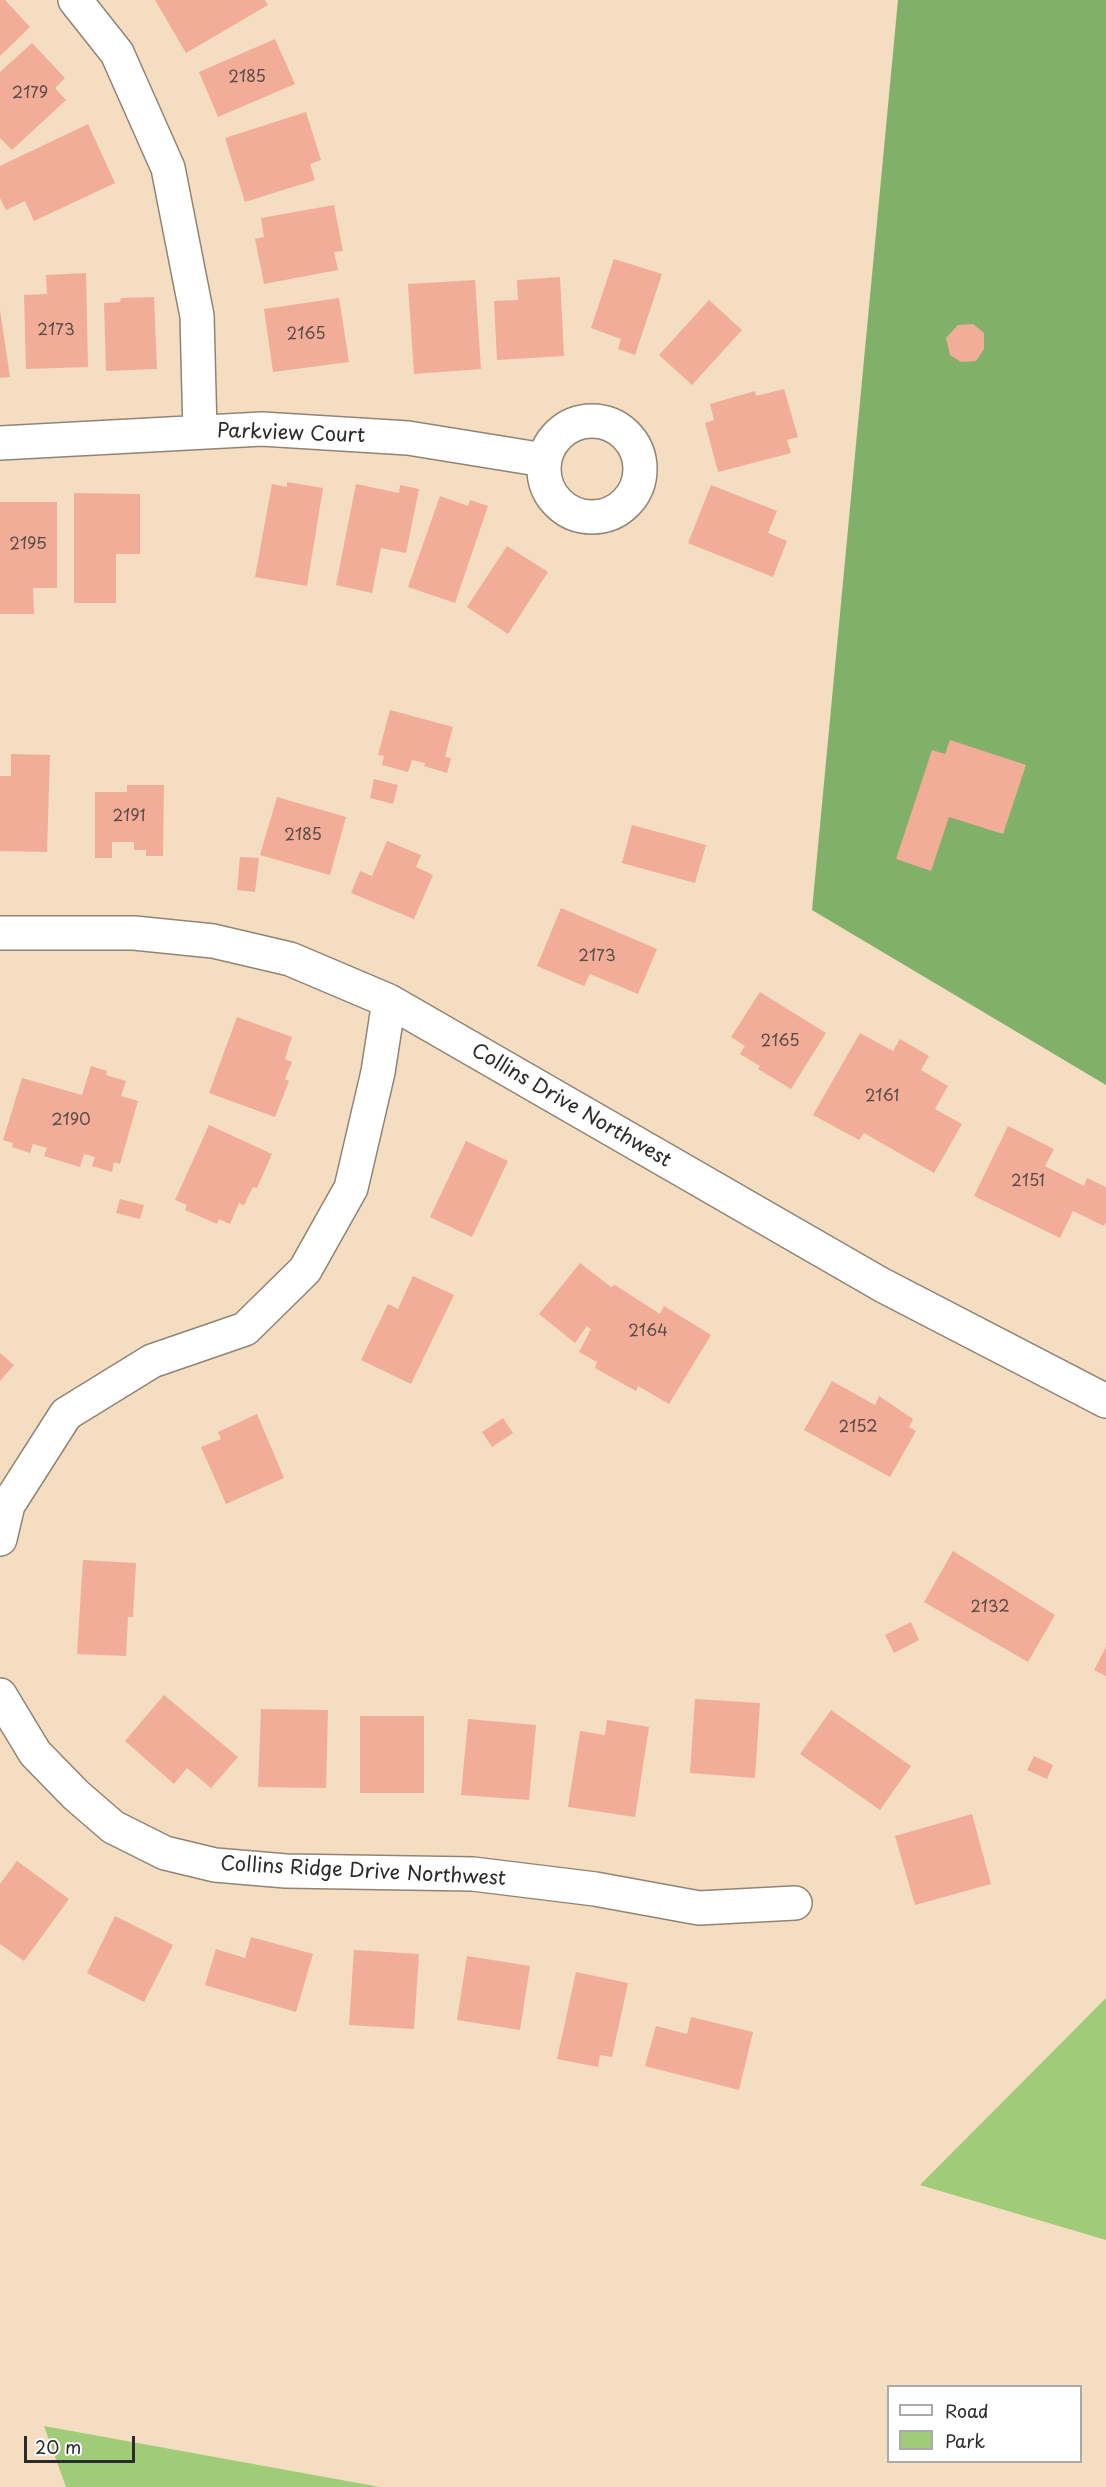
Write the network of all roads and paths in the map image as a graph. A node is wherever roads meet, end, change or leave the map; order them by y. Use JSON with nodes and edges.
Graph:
{"nodes":[{"id":1,"x":75,"y":0,"type":"edge"},
{"id":2,"x":200,"y":432,"type":"junction"},
{"id":3,"x":0,"y":442,"type":"edge"},
{"id":4,"x":544,"y":460,"type":"dead end"},
{"id":5,"x":0,"y":933,"type":"edge"},
{"id":6,"x":389,"y":1001,"type":"junction"},
{"id":7,"x":1106,"y":1401,"type":"edge"},
{"id":8,"x":0,"y":1539,"type":"edge"},
{"id":9,"x":0,"y":1695,"type":"edge"},
{"id":10,"x":795,"y":1903,"type":"dead end"}],
"edges":[{"from":1,"to":2,"type":"street"},
{"from":2,"to":3,"type":"street","name":"Parkview Court"},
{"from":2,"to":4,"type":"street","name":"Parkview Court"},
{"from":5,"to":6,"type":"street","name":"Collins Drive Northwest"},
{"from":6,"to":7,"type":"street","name":"Collins Drive Northwest"},
{"from":6,"to":8,"type":"street"},
{"from":9,"to":10,"type":"street","name":"Collins Ridge Drive Northwest"}]}
